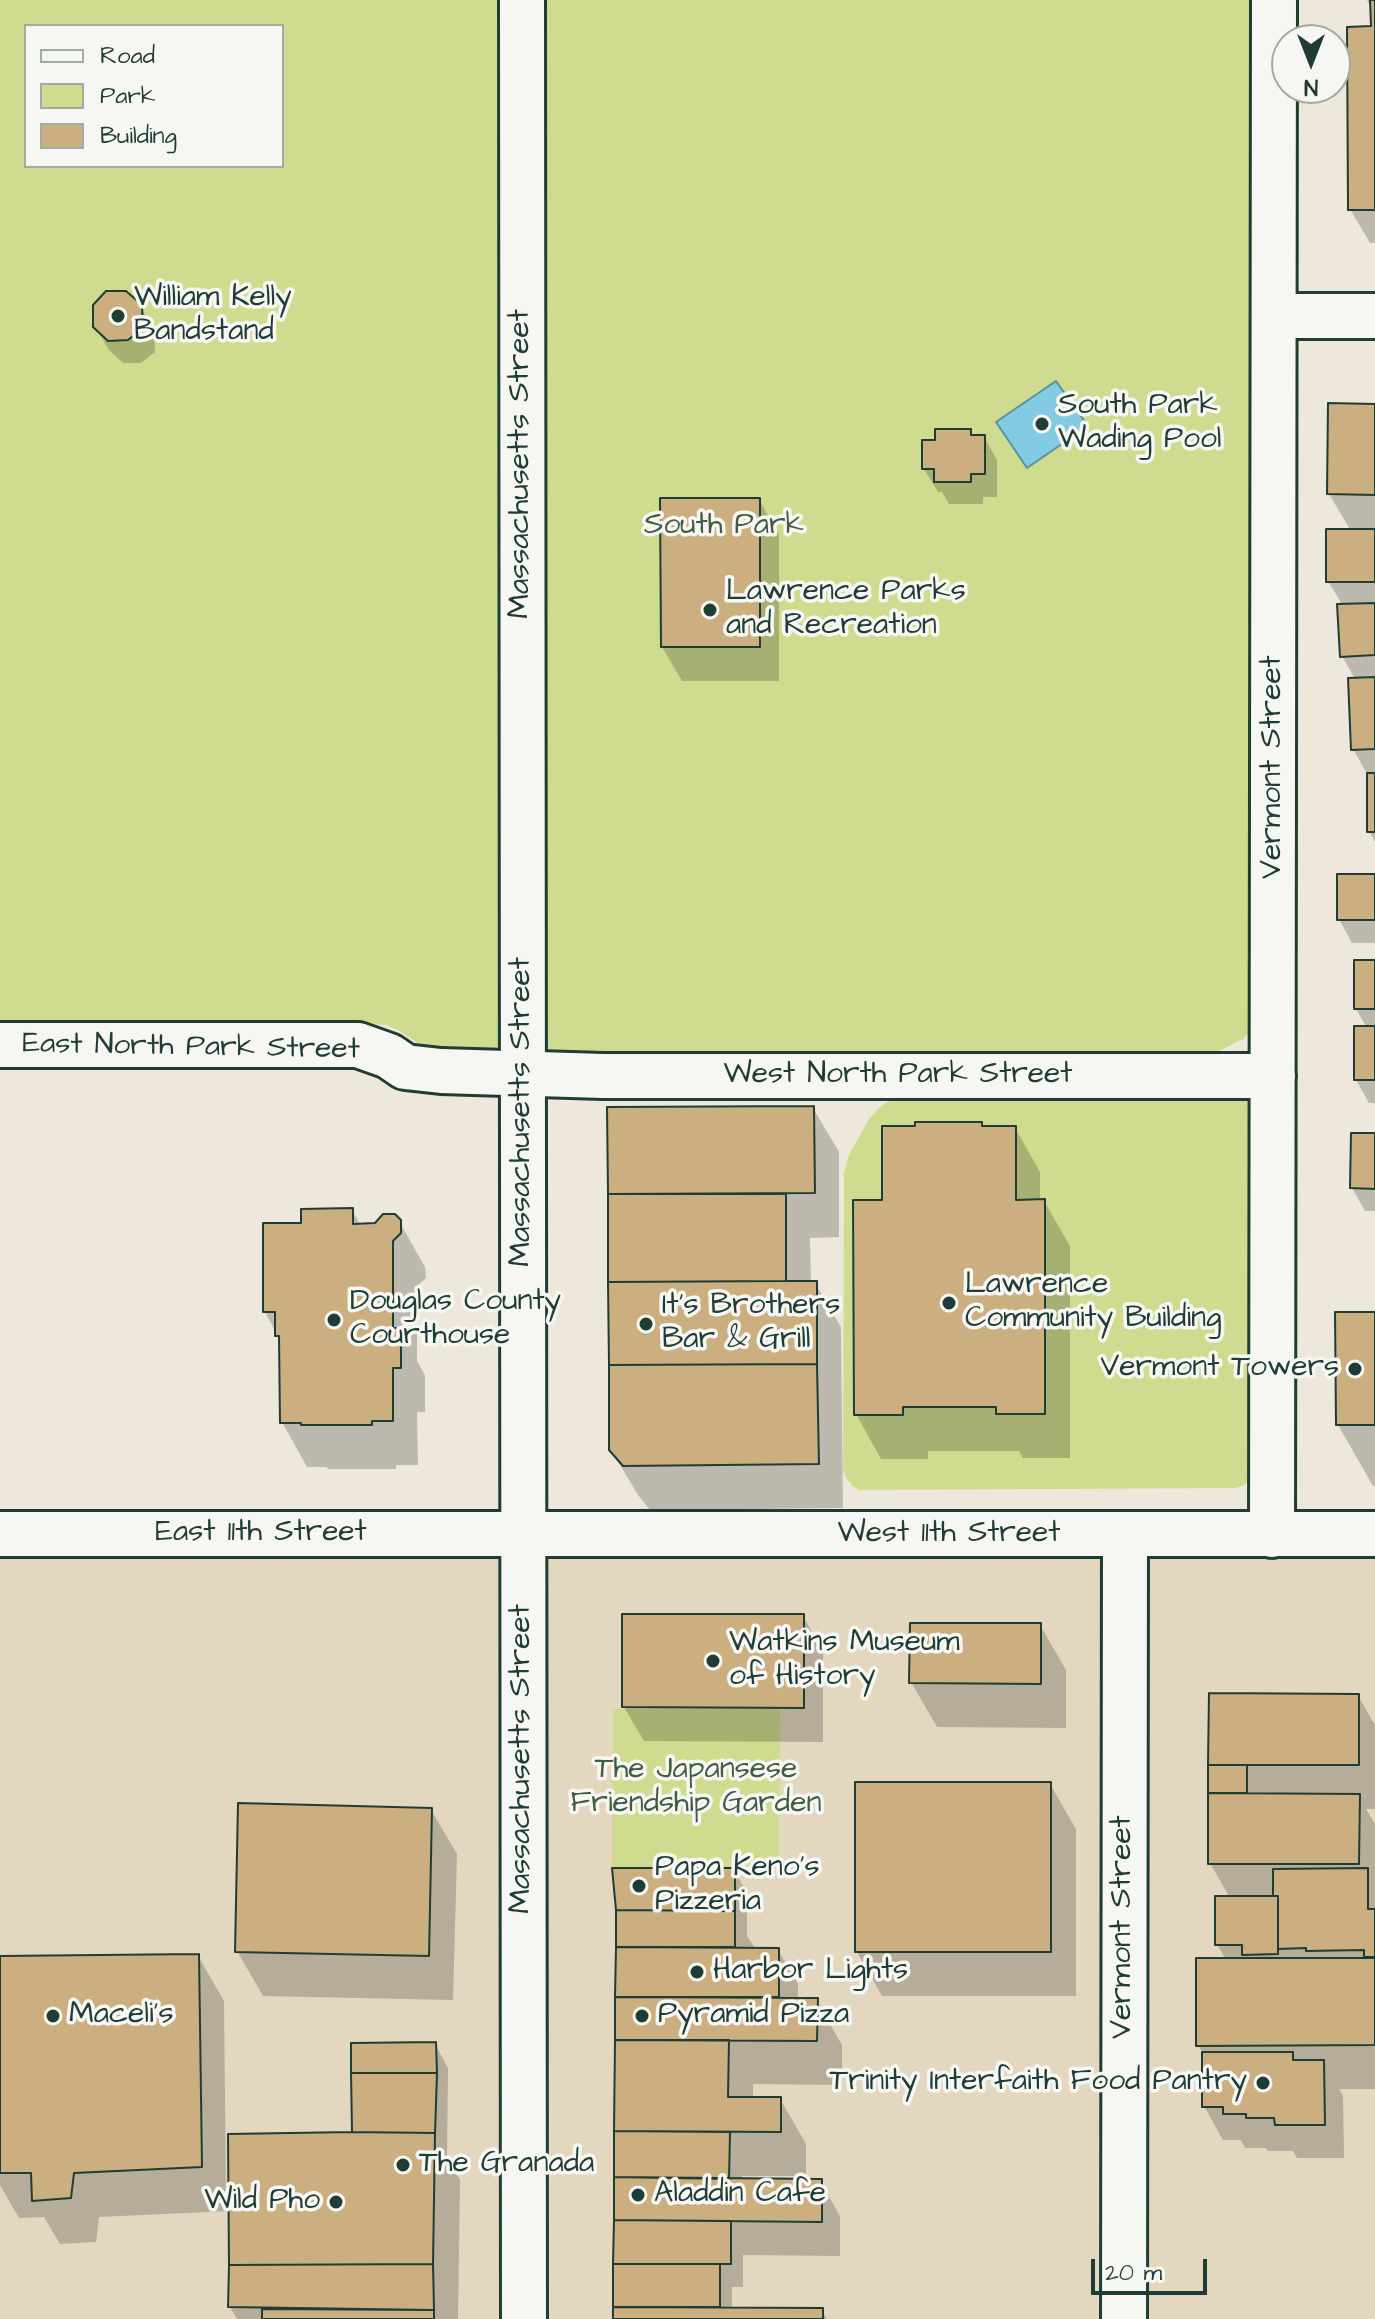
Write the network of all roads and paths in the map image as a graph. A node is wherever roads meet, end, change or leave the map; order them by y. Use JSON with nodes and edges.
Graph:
{"nodes":[{"id":1,"x":522,"y":0,"type":"edge"},
{"id":2,"x":1274,"y":0,"type":"edge"},
{"id":3,"x":1274,"y":316,"type":"junction"},
{"id":4,"x":1375,"y":316,"type":"edge"},
{"id":5,"x":0,"y":1045,"type":"edge"},
{"id":6,"x":522,"y":1074,"type":"junction"},
{"id":7,"x":1273,"y":1076,"type":"junction"},
{"id":8,"x":0,"y":1534,"type":"edge"},
{"id":9,"x":1375,"y":1534,"type":"edge"},
{"id":10,"x":523,"y":1535,"type":"junction"},
{"id":11,"x":1125,"y":1535,"type":"junction"},
{"id":12,"x":1272,"y":1535,"type":"junction"},
{"id":13,"x":524,"y":2319,"type":"edge"},
{"id":14,"x":1124,"y":2319,"type":"edge"}],
"edges":[{"from":1,"to":6,"type":"street","name":"Massachusetts Street"},
{"from":2,"to":3,"type":"street","name":"Vermont Street"},
{"from":3,"to":4,"type":"street"},
{"from":3,"to":7,"type":"street","name":"Vermont Street"},
{"from":5,"to":6,"type":"street","name":"East North Park Street"},
{"from":6,"to":7,"type":"street","name":"West North Park Street"},
{"from":6,"to":10,"type":"street","name":"Massachusetts Street"},
{"from":7,"to":12,"type":"street","name":"Vermont Street"},
{"from":8,"to":10,"type":"street","name":"East 11th Street"},
{"from":9,"to":12,"type":"street","name":"West 11th Street"},
{"from":10,"to":11,"type":"street","name":"West 11th Street"},
{"from":10,"to":13,"type":"street","name":"Massachusetts Street"},
{"from":11,"to":12,"type":"street","name":"West 11th Street"},
{"from":11,"to":14,"type":"street","name":"Vermont Street"}]}
